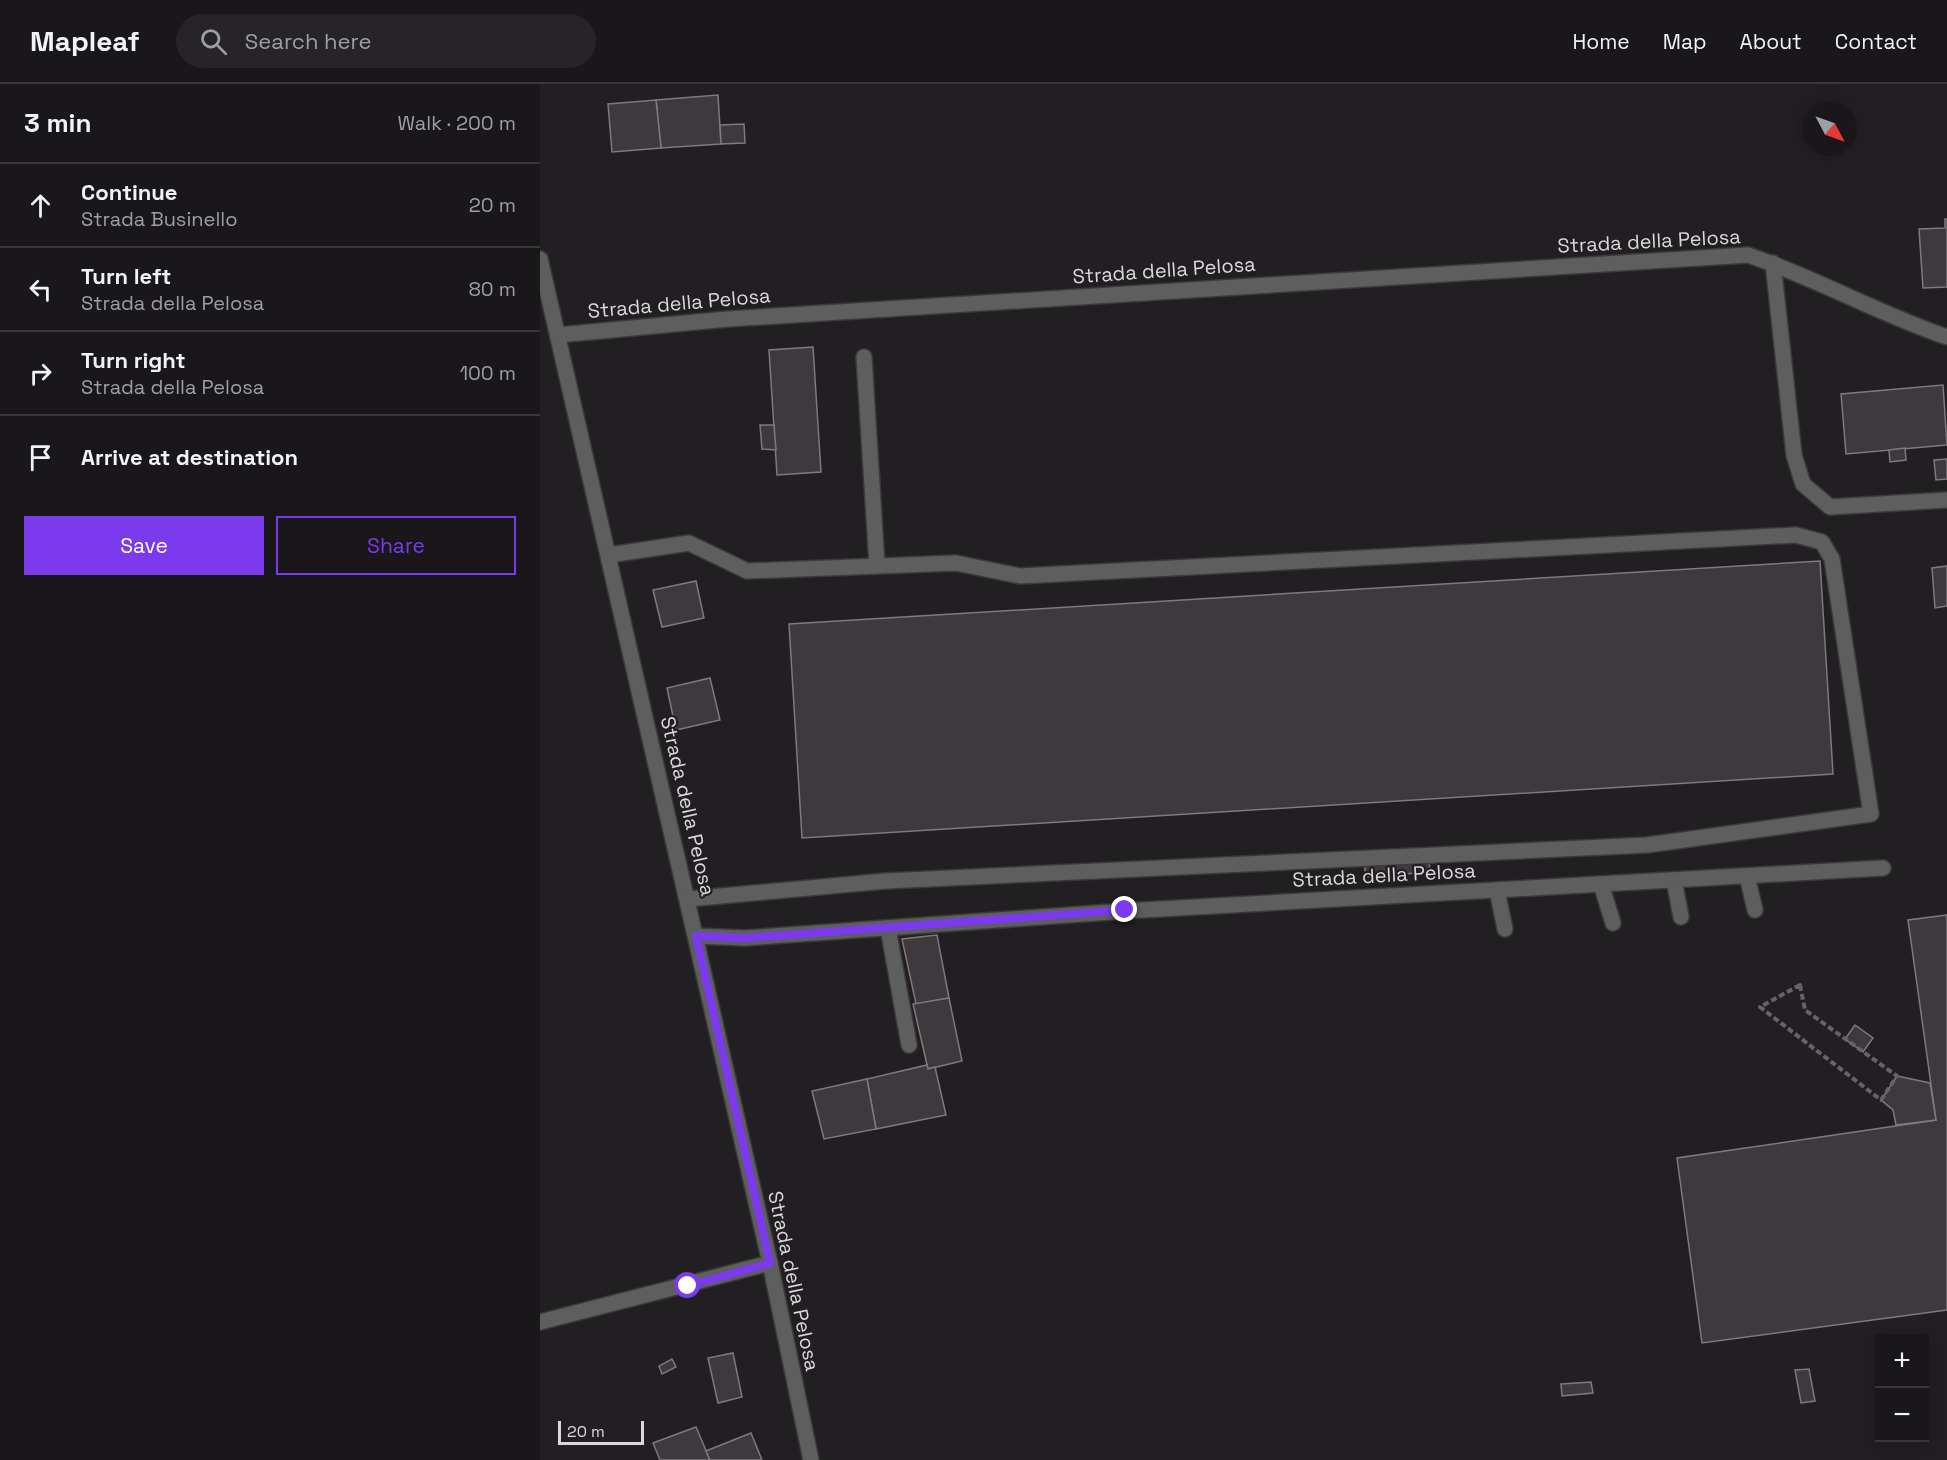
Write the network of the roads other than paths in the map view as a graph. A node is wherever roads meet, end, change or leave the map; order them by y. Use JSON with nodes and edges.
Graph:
{"nodes":[{"id":1,"x":540,"y":259,"type":"edge"},
{"id":2,"x":1773,"y":263,"type":"junction"},
{"id":3,"x":558,"y":335,"type":"junction"},
{"id":4,"x":1947,"y":337,"type":"edge"},
{"id":5,"x":864,"y":357,"type":"dead end"},
{"id":6,"x":1947,"y":500,"type":"edge"},
{"id":7,"x":609,"y":555,"type":"junction"},
{"id":8,"x":877,"y":565,"type":"junction"},
{"id":9,"x":1883,"y":868,"type":"dead end"},
{"id":10,"x":1747,"y":876,"type":"junction"},
{"id":11,"x":1674,"y":880,"type":"junction"},
{"id":12,"x":1601,"y":884,"type":"junction"},
{"id":13,"x":1497,"y":890,"type":"junction"},
{"id":14,"x":688,"y":898,"type":"junction"},
{"id":15,"x":1755,"y":910,"type":"dead end"},
{"id":16,"x":1681,"y":916,"type":"dead end"},
{"id":17,"x":1613,"y":923,"type":"dead end"},
{"id":18,"x":888,"y":928,"type":"junction"},
{"id":19,"x":1505,"y":929,"type":"dead end"},
{"id":20,"x":696,"y":936,"type":"junction"},
{"id":21,"x":909,"y":1045,"type":"dead end"},
{"id":22,"x":770,"y":1263,"type":"junction"},
{"id":23,"x":540,"y":1322,"type":"edge"},
{"id":24,"x":811,"y":1460,"type":"edge"}],
"edges":[{"from":1,"to":3,"type":"street","name":"Strada della Pelosa"},
{"from":2,"to":3,"type":"street","name":"Strada della Pelosa"},
{"from":2,"to":4,"type":"street","name":"Strada della Pelosa"},
{"from":2,"to":6,"type":"street"},
{"from":3,"to":7,"type":"street","name":"Strada della Pelosa"},
{"from":5,"to":8,"type":"street"},
{"from":7,"to":8,"type":"street"},
{"from":7,"to":14,"type":"street","name":"Strada della Pelosa"},
{"from":8,"to":14,"type":"street"},
{"from":9,"to":10,"type":"street","name":"Strada della Pelosa"},
{"from":10,"to":11,"type":"street","name":"Strada della Pelosa"},
{"from":10,"to":15,"type":"street"},
{"from":11,"to":12,"type":"street","name":"Strada della Pelosa"},
{"from":11,"to":16,"type":"street"},
{"from":12,"to":13,"type":"street","name":"Strada della Pelosa"},
{"from":12,"to":17,"type":"street"},
{"from":13,"to":18,"type":"street","name":"Strada della Pelosa"},
{"from":13,"to":19,"type":"street"},
{"from":14,"to":20,"type":"street","name":"Strada della Pelosa"},
{"from":18,"to":20,"type":"street","name":"Strada della Pelosa"},
{"from":18,"to":21,"type":"street"},
{"from":20,"to":22,"type":"street","name":"Strada della Pelosa"},
{"from":22,"to":23,"type":"street"},
{"from":22,"to":24,"type":"street","name":"Strada della Pelosa"}]}
